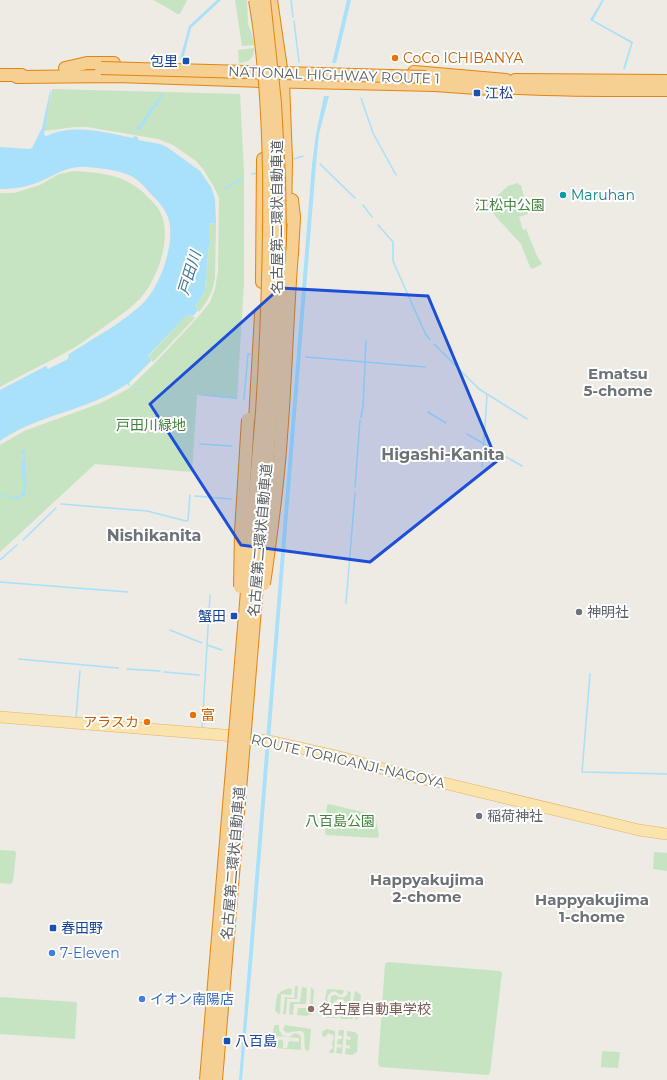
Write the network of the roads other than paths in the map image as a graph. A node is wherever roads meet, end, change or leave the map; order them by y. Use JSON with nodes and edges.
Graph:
{"nodes":[{"id":1,"x":250,"y":0,"type":"edge"},
{"id":2,"x":255,"y":0,"type":"edge"},
{"id":3,"x":269,"y":2,"type":"edge"},
{"id":4,"x":65,"y":68,"type":"junction"},
{"id":5,"x":263,"y":68,"type":"junction"},
{"id":6,"x":282,"y":69,"type":"junction"},
{"id":7,"x":0,"y":70,"type":"edge"},
{"id":8,"x":101,"y":70,"type":"junction"},
{"id":9,"x":0,"y":75,"type":"edge"},
{"id":10,"x":14,"y":75,"type":"junction"},
{"id":11,"x":260,"y":81,"type":"junction"},
{"id":12,"x":667,"y":81,"type":"edge"},
{"id":13,"x":283,"y":82,"type":"junction"},
{"id":14,"x":506,"y":84,"type":"junction"},
{"id":15,"x":667,"y":90,"type":"edge"},
{"id":16,"x":286,"y":160,"type":"junction"},
{"id":17,"x":261,"y":322,"type":"junction"},
{"id":18,"x":241,"y":656,"type":"junction"},
{"id":19,"x":249,"y":668,"type":"junction"},
{"id":20,"x":0,"y":717,"type":"edge"},
{"id":21,"x":232,"y":737,"type":"junction"},
{"id":22,"x":248,"y":738,"type":"junction"},
{"id":23,"x":667,"y":834,"type":"edge"},
{"id":24,"x":226,"y":946,"type":"dead end"},
{"id":25,"x":209,"y":1007,"type":"junction"},
{"id":26,"x":203,"y":1080,"type":"edge"},
{"id":27,"x":206,"y":1080,"type":"edge"},
{"id":28,"x":216,"y":1080,"type":"edge"},
{"id":29,"x":220,"y":1080,"type":"edge"}],
"edges":[{"from":1,"to":5,"type":"highway"},
{"from":2,"to":18,"type":"highway","name":"名古屋第二環状自動車道","bridge":true},
{"from":3,"to":5,"type":"highway"},
{"from":3,"to":6,"type":"highway"},
{"from":3,"to":19,"type":"highway","name":"名古屋第二環状自動車道","bridge":true},
{"from":4,"to":5,"type":"highway"},
{"from":4,"to":7,"type":"highway","name":"NATIONAL HIGHWAY ROUTE 1"},
{"from":4,"to":8,"type":"highway","name":"NATIONAL HIGHWAY ROUTE 1"},
{"from":5,"to":6,"type":"highway"},
{"from":5,"to":11,"type":"highway"},
{"from":6,"to":13,"type":"highway"},
{"from":6,"to":14,"type":"highway"},
{"from":8,"to":10,"type":"highway","name":"NATIONAL HIGHWAY ROUTE 1"},
{"from":8,"to":14,"type":"highway","name":"NATIONAL HIGHWAY ROUTE 1","bridge":true},
{"from":9,"to":10,"type":"highway","name":"NATIONAL HIGHWAY ROUTE 1"},
{"from":10,"to":11,"type":"highway"},
{"from":11,"to":13,"type":"highway"},
{"from":11,"to":17,"type":"highway"},
{"from":12,"to":14,"type":"highway","name":"NATIONAL HIGHWAY ROUTE 1"},
{"from":13,"to":14,"type":"highway"},
{"from":13,"to":16,"type":"highway"},
{"from":14,"to":15,"type":"highway","name":"NATIONAL HIGHWAY ROUTE 1"},
{"from":16,"to":19,"type":"highway","bridge":true},
{"from":16,"to":22,"type":"highway"},
{"from":17,"to":18,"type":"highway","bridge":true},
{"from":17,"to":21,"type":"highway"},
{"from":18,"to":27,"type":"highway","name":"名古屋第二環状自動車道","bridge":true},
{"from":19,"to":28,"type":"highway","name":"名古屋第二環状自動車道","bridge":true},
{"from":20,"to":21,"type":"main road","name":"ROUTE TORIGANJI-NAGOYA"},
{"from":21,"to":22,"type":"main road","name":"ROUTE TORIGANJI-NAGOYA"},
{"from":21,"to":25,"type":"highway"},
{"from":22,"to":23,"type":"main road","name":"ROUTE TORIGANJI-NAGOYA"},
{"from":22,"to":29,"type":"highway"},
{"from":24,"to":25,"type":"highway"},
{"from":25,"to":26,"type":"highway"}]}
